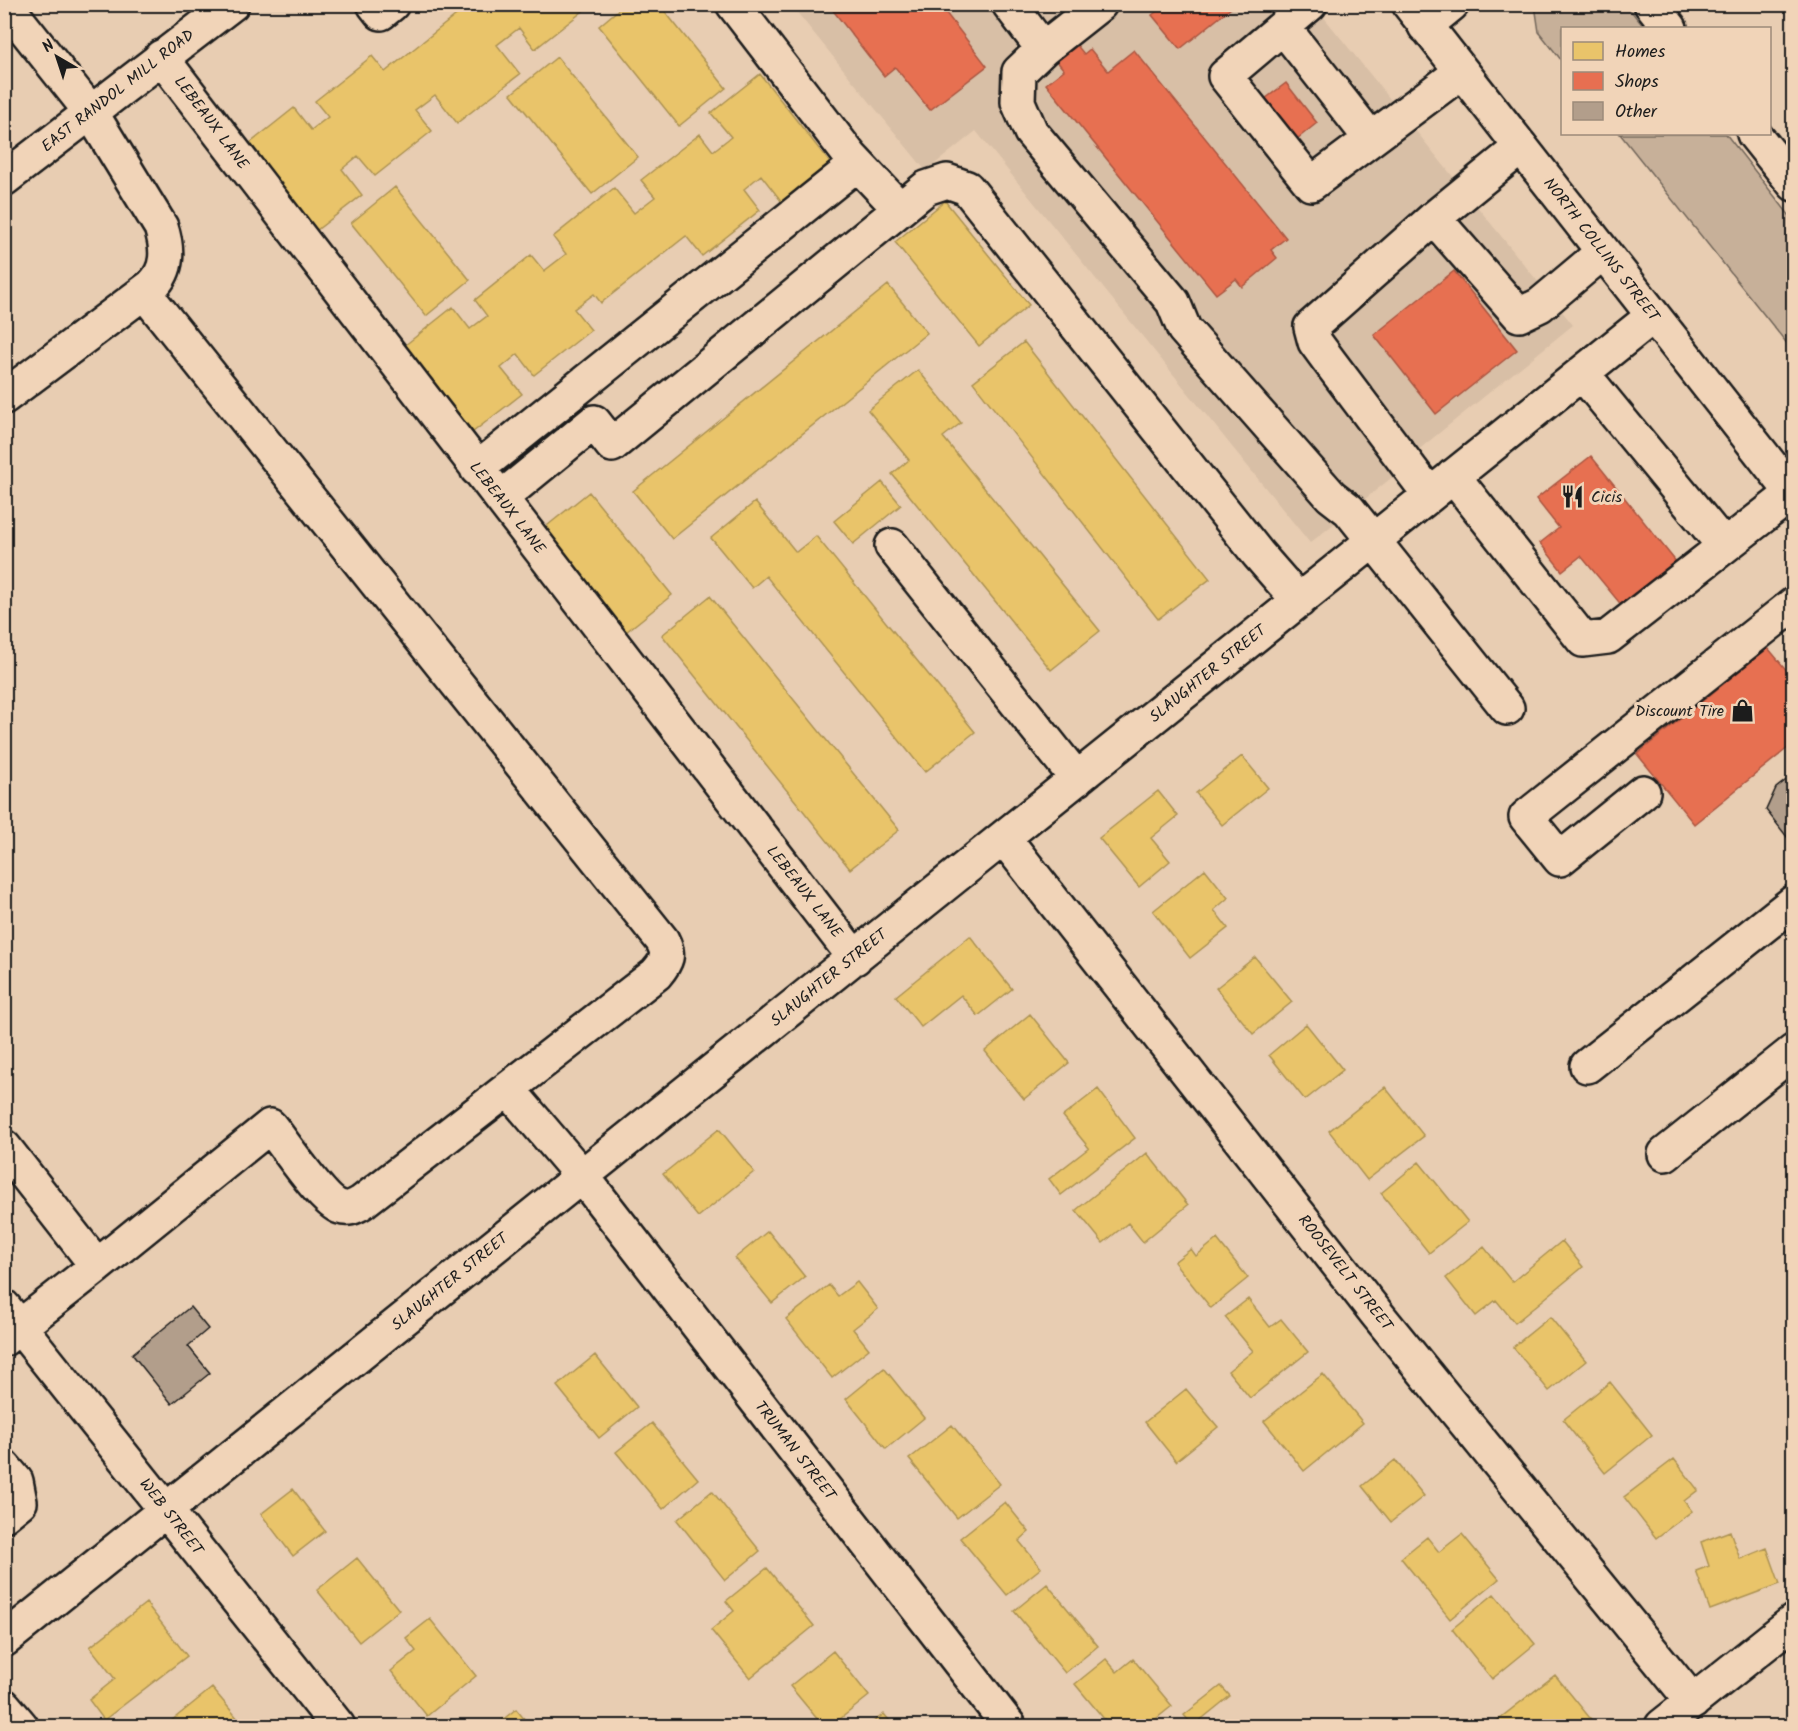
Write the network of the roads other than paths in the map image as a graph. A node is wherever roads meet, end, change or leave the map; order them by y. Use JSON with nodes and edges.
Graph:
{"nodes":[{"id":1,"x":5,"y":4,"type":"edge"},
{"id":2,"x":232,"y":4,"type":"edge"},
{"id":3,"x":374,"y":4,"type":"edge"},
{"id":4,"x":392,"y":4,"type":"edge"},
{"id":5,"x":733,"y":4,"type":"edge"},
{"id":6,"x":1009,"y":4,"type":"edge"},
{"id":7,"x":1100,"y":4,"type":"edge"},
{"id":8,"x":1310,"y":4,"type":"edge"},
{"id":9,"x":1452,"y":4,"type":"edge"},
{"id":10,"x":1651,"y":4,"type":"edge"},
{"id":11,"x":1417,"y":15,"type":"edge"},
{"id":12,"x":1283,"y":27,"type":"junction"},
{"id":13,"x":1669,"y":27,"type":"edge"},
{"id":14,"x":1043,"y":49,"type":"junction"},
{"id":15,"x":161,"y":57,"type":"junction"},
{"id":16,"x":1461,"y":72,"type":"junction"},
{"id":17,"x":90,"y":111,"type":"junction"},
{"id":18,"x":1755,"y":135,"type":"edge"},
{"id":19,"x":1371,"y":139,"type":"junction"},
{"id":20,"x":1521,"y":147,"type":"junction"},
{"id":21,"x":857,"y":164,"type":"junction"},
{"id":22,"x":4,"y":179,"type":"edge"},
{"id":23,"x":1794,"y":184,"type":"edge"},
{"id":24,"x":900,"y":209,"type":"junction"},
{"id":25,"x":1434,"y":218,"type":"junction"},
{"id":26,"x":1603,"y":252,"type":"junction"},
{"id":27,"x":144,"y":292,"type":"junction"},
{"id":28,"x":1653,"y":316,"type":"junction"},
{"id":29,"x":1582,"y":373,"type":"junction"},
{"id":30,"x":571,"y":394,"type":"junction"},
{"id":31,"x":4,"y":397,"type":"edge"},
{"id":32,"x":594,"y":422,"type":"junction"},
{"id":33,"x":477,"y":469,"type":"junction"},
{"id":34,"x":1442,"y":486,"type":"junction"},
{"id":35,"x":1793,"y":493,"type":"edge"},
{"id":36,"x":501,"y":498,"type":"junction"},
{"id":37,"x":1374,"y":540,"type":"junction"},
{"id":38,"x":892,"y":546,"type":"dead end"},
{"id":39,"x":1724,"y":546,"type":"junction"},
{"id":40,"x":1299,"y":601,"type":"junction"},
{"id":41,"x":1794,"y":604,"type":"edge"},
{"id":42,"x":1506,"y":708,"type":"dead end"},
{"id":43,"x":1077,"y":778,"type":"junction"},
{"id":44,"x":1642,"y":792,"type":"dead end"},
{"id":45,"x":1004,"y":838,"type":"junction"},
{"id":46,"x":1794,"y":902,"type":"edge"},
{"id":47,"x":855,"y":957,"type":"junction"},
{"id":48,"x":1794,"y":1051,"type":"edge"},
{"id":49,"x":1587,"y":1066,"type":"dead end"},
{"id":50,"x":508,"y":1089,"type":"junction"},
{"id":51,"x":4,"y":1147,"type":"edge"},
{"id":52,"x":1665,"y":1154,"type":"dead end"},
{"id":53,"x":582,"y":1176,"type":"junction"},
{"id":54,"x":97,"y":1266,"type":"junction"},
{"id":55,"x":9,"y":1324,"type":"edge"},
{"id":56,"x":4,"y":1467,"type":"edge"},
{"id":57,"x":165,"y":1511,"type":"junction"},
{"id":58,"x":4,"y":1515,"type":"edge"},
{"id":59,"x":1794,"y":1621,"type":"edge"},
{"id":60,"x":4,"y":1640,"type":"edge"},
{"id":61,"x":1693,"y":1702,"type":"junction"},
{"id":62,"x":4,"y":1706,"type":"edge"},
{"id":63,"x":21,"y":1726,"type":"edge"},
{"id":64,"x":338,"y":1726,"type":"edge"},
{"id":65,"x":1009,"y":1726,"type":"edge"},
{"id":66,"x":1662,"y":1726,"type":"edge"}],
"edges":[{"from":1,"to":17,"type":"street"},
{"from":2,"to":15,"type":"street","name":"EAST RANDOL MILL ROAD"},
{"from":3,"to":4,"type":"street"},
{"from":5,"to":21,"type":"street"},
{"from":6,"to":14,"type":"street"},
{"from":7,"to":14,"type":"street"},
{"from":8,"to":12,"type":"street"},
{"from":9,"to":11,"type":"street"},
{"from":10,"to":13,"type":"street"},
{"from":11,"to":16,"type":"street","name":"NORTH COLLINS STREET"},
{"from":12,"to":19,"type":"street"},
{"from":12,"to":19,"type":"street"},
{"from":14,"to":37,"type":"street"},
{"from":15,"to":17,"type":"street","name":"EAST RANDOL MILL ROAD"},
{"from":15,"to":33,"type":"street","name":"LEBEAUX LANE"},
{"from":16,"to":19,"type":"street"},
{"from":16,"to":20,"type":"street","name":"NORTH COLLINS STREET"},
{"from":17,"to":22,"type":"street","name":"EAST RANDOL MILL ROAD"},
{"from":17,"to":27,"type":"street"},
{"from":18,"to":23,"type":"street"},
{"from":20,"to":25,"type":"street"},
{"from":20,"to":26,"type":"street","name":"NORTH COLLINS STREET"},
{"from":21,"to":24,"type":"street"},
{"from":21,"to":30,"type":"street"},
{"from":24,"to":32,"type":"street"},
{"from":24,"to":40,"type":"street"},
{"from":25,"to":26,"type":"street"},
{"from":25,"to":34,"type":"street"},
{"from":26,"to":28,"type":"street","name":"NORTH COLLINS STREET"},
{"from":27,"to":31,"type":"street"},
{"from":27,"to":50,"type":"street"},
{"from":28,"to":29,"type":"street","name":"SLAUGHTER STREET"},
{"from":28,"to":35,"type":"street","name":"NORTH COLLINS STREET"},
{"from":29,"to":34,"type":"street","name":"SLAUGHTER STREET"},
{"from":29,"to":39,"type":"street"},
{"from":30,"to":32,"type":"street"},
{"from":30,"to":33,"type":"street"},
{"from":32,"to":36,"type":"street"},
{"from":33,"to":36,"type":"street","name":"LEBEAUX LANE"},
{"from":34,"to":37,"type":"street","name":"SLAUGHTER STREET"},
{"from":34,"to":39,"type":"street"},
{"from":35,"to":39,"type":"street"},
{"from":36,"to":47,"type":"street","name":"LEBEAUX LANE"},
{"from":37,"to":40,"type":"street","name":"SLAUGHTER STREET"},
{"from":37,"to":42,"type":"street"},
{"from":38,"to":43,"type":"street"},
{"from":40,"to":43,"type":"street","name":"SLAUGHTER STREET"},
{"from":41,"to":44,"type":"street"},
{"from":43,"to":45,"type":"street","name":"SLAUGHTER STREET"},
{"from":45,"to":47,"type":"street","name":"SLAUGHTER STREET"},
{"from":45,"to":61,"type":"street","name":"ROOSEVELT STREET"},
{"from":46,"to":49,"type":"street"},
{"from":47,"to":53,"type":"street","name":"SLAUGHTER STREET"},
{"from":48,"to":52,"type":"street"},
{"from":50,"to":53,"type":"street","name":"TRUMAN STREET"},
{"from":50,"to":54,"type":"street"},
{"from":51,"to":54,"type":"street"},
{"from":53,"to":57,"type":"street","name":"SLAUGHTER STREET"},
{"from":53,"to":65,"type":"street","name":"TRUMAN STREET"},
{"from":54,"to":55,"type":"street"},
{"from":55,"to":57,"type":"street","name":"WEB STREET"},
{"from":56,"to":58,"type":"street"},
{"from":57,"to":60,"type":"street","name":"SLAUGHTER STREET"},
{"from":57,"to":64,"type":"street","name":"WEB STREET"},
{"from":59,"to":61,"type":"street"},
{"from":61,"to":66,"type":"street"},
{"from":62,"to":63,"type":"street"}]}
